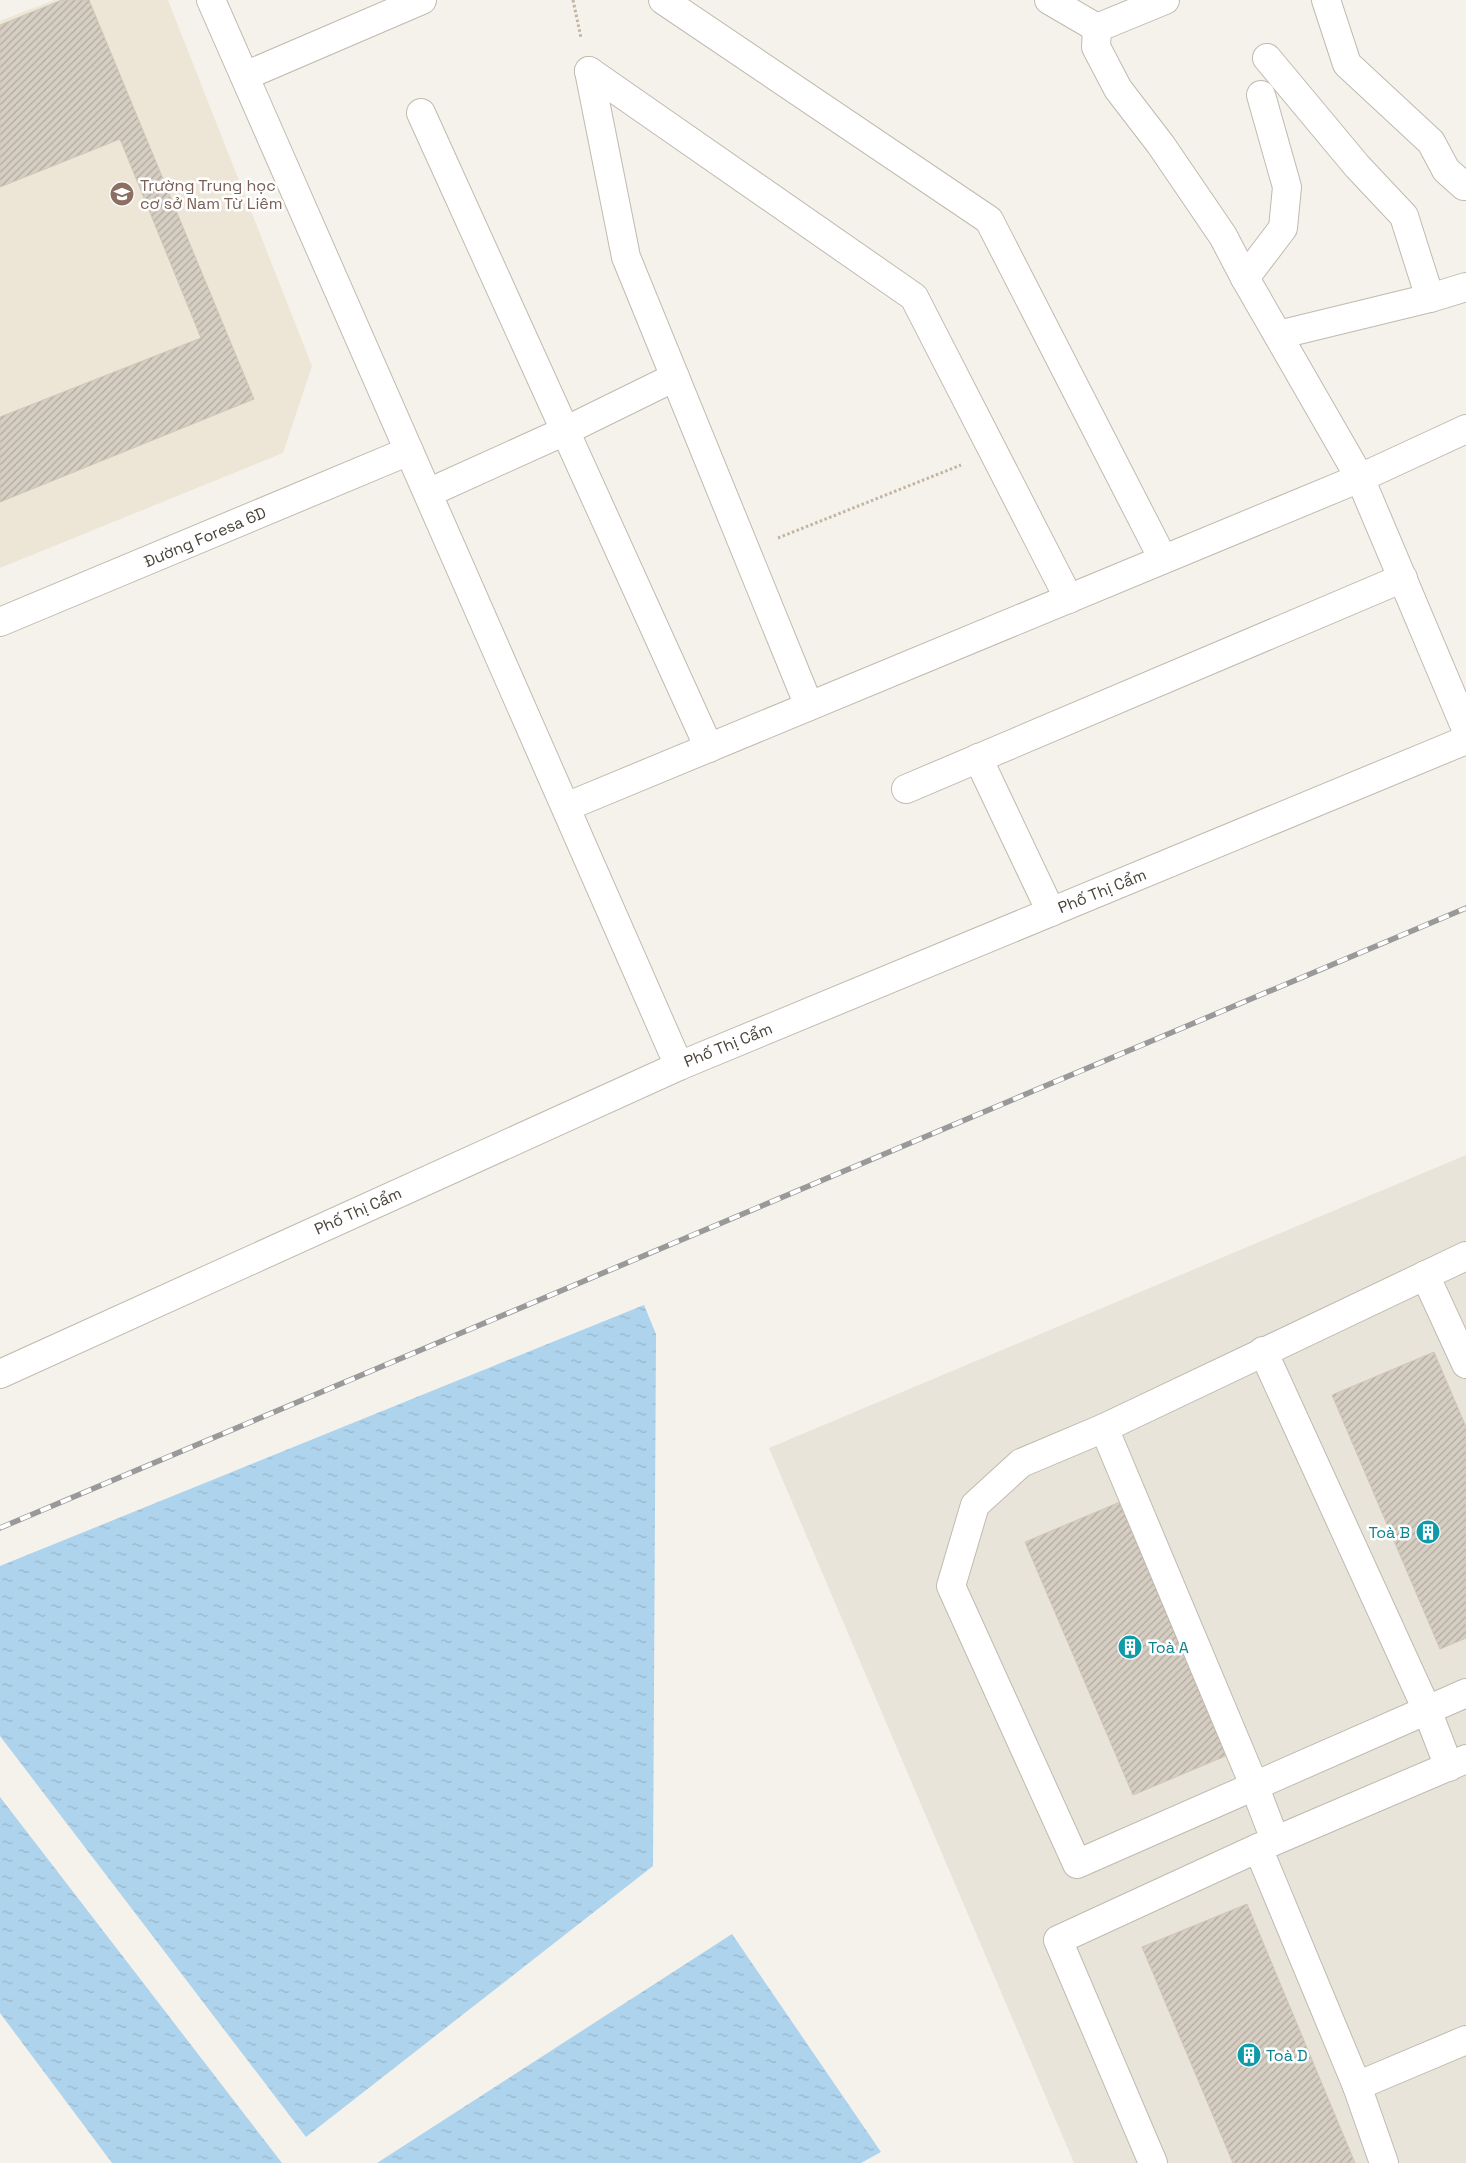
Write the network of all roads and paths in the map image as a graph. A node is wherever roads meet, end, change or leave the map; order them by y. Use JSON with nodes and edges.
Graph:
{"nodes":[{"id":1,"x":212,"y":0,"type":"edge"},
{"id":2,"x":422,"y":0,"type":"edge"},
{"id":3,"x":663,"y":0,"type":"edge"},
{"id":4,"x":1049,"y":0,"type":"edge"},
{"id":5,"x":1165,"y":0,"type":"edge"},
{"id":6,"x":1326,"y":0,"type":"edge"},
{"id":7,"x":1098,"y":28,"type":"junction"},
{"id":8,"x":1267,"y":58,"type":"dead end"},
{"id":9,"x":245,"y":76,"type":"junction"},
{"id":10,"x":1261,"y":95,"type":"dead end"},
{"id":11,"x":421,"y":113,"type":"dead end"},
{"id":12,"x":1466,"y":184,"type":"edge"},
{"id":13,"x":1245,"y":278,"type":"junction"},
{"id":14,"x":1466,"y":287,"type":"edge"},
{"id":15,"x":1430,"y":298,"type":"junction"},
{"id":16,"x":1278,"y":335,"type":"junction"},
{"id":17,"x":675,"y":377,"type":"junction"},
{"id":18,"x":1466,"y":429,"type":"edge"},
{"id":19,"x":564,"y":431,"type":"junction"},
{"id":20,"x":409,"y":451,"type":"junction"},
{"id":21,"x":994,"y":452,"type":"junction"},
{"id":22,"x":1360,"y":478,"type":"junction"},
{"id":23,"x":428,"y":493,"type":"junction"},
{"id":24,"x":746,"y":551,"type":"junction"},
{"id":25,"x":1163,"y":559,"type":"junction"},
{"id":26,"x":1403,"y":578,"type":"junction"},
{"id":27,"x":1069,"y":599,"type":"junction"},
{"id":28,"x":0,"y":622,"type":"edge"},
{"id":29,"x":809,"y":706,"type":"junction"},
{"id":30,"x":1466,"y":729,"type":"edge"},
{"id":31,"x":1466,"y":740,"type":"edge"},
{"id":32,"x":708,"y":748,"type":"junction"},
{"id":33,"x":978,"y":758,"type":"junction"},
{"id":34,"x":906,"y":789,"type":"dead end"},
{"id":35,"x":566,"y":807,"type":"junction"},
{"id":36,"x":1051,"y":912,"type":"junction"},
{"id":37,"x":679,"y":1066,"type":"junction"},
{"id":38,"x":1466,"y":1256,"type":"edge"},
{"id":39,"x":1425,"y":1274,"type":"junction"},
{"id":40,"x":1263,"y":1351,"type":"junction"},
{"id":41,"x":1466,"y":1364,"type":"edge"},
{"id":42,"x":0,"y":1374,"type":"edge"},
{"id":43,"x":1104,"y":1428,"type":"junction"},
{"id":44,"x":1466,"y":1693,"type":"edge"},
{"id":45,"x":1427,"y":1710,"type":"junction"},
{"id":46,"x":1458,"y":1763,"type":"edge"},
{"id":47,"x":1254,"y":1785,"type":"junction"},
{"id":48,"x":1267,"y":1844,"type":"junction"},
{"id":49,"x":1466,"y":2040,"type":"edge"},
{"id":50,"x":1357,"y":2086,"type":"junction"},
{"id":51,"x":1153,"y":2163,"type":"edge"},
{"id":52,"x":1384,"y":2163,"type":"edge"}],
"edges":[{"from":1,"to":9,"type":"street"},
{"from":2,"to":9,"type":"street"},
{"from":3,"to":25,"type":"street"},
{"from":4,"to":7,"type":"street"},
{"from":5,"to":7,"type":"street"},
{"from":6,"to":12,"type":"street"},
{"from":7,"to":13,"type":"street"},
{"from":8,"to":15,"type":"street"},
{"from":9,"to":20,"type":"street"},
{"from":10,"to":13,"type":"street"},
{"from":11,"to":19,"type":"street"},
{"from":13,"to":16,"type":"street"},
{"from":14,"to":15,"type":"street"},
{"from":15,"to":16,"type":"street"},
{"from":16,"to":22,"type":"street"},
{"from":17,"to":19,"type":"street"},
{"from":17,"to":21,"type":"street"},
{"from":17,"to":24,"type":"street"},
{"from":18,"to":22,"type":"street"},
{"from":19,"to":23,"type":"street"},
{"from":19,"to":32,"type":"street"},
{"from":20,"to":23,"type":"street"},
{"from":20,"to":28,"type":"street","name":"Đường Foresa 6D"},
{"from":21,"to":24,"type":"path"},
{"from":21,"to":27,"type":"street"},
{"from":22,"to":25,"type":"street"},
{"from":22,"to":26,"type":"street"},
{"from":23,"to":35,"type":"street"},
{"from":24,"to":29,"type":"street"},
{"from":25,"to":27,"type":"street"},
{"from":26,"to":30,"type":"street"},
{"from":26,"to":33,"type":"street"},
{"from":27,"to":29,"type":"street"},
{"from":29,"to":32,"type":"street"},
{"from":31,"to":36,"type":"street","name":"Phố Thị Cẩm"},
{"from":32,"to":35,"type":"street"},
{"from":33,"to":34,"type":"street"},
{"from":33,"to":36,"type":"street"},
{"from":35,"to":37,"type":"street"},
{"from":36,"to":37,"type":"street","name":"Phố Thị Cẩm"},
{"from":37,"to":42,"type":"street","name":"Phố Thị Cẩm"},
{"from":38,"to":39,"type":"street"},
{"from":39,"to":40,"type":"street"},
{"from":39,"to":41,"type":"street"},
{"from":40,"to":43,"type":"street"},
{"from":40,"to":45,"type":"street"},
{"from":43,"to":47,"type":"street"},
{"from":43,"to":47,"type":"street"},
{"from":44,"to":45,"type":"street"},
{"from":45,"to":46,"type":"street"},
{"from":45,"to":47,"type":"street"},
{"from":46,"to":48,"type":"street"},
{"from":47,"to":48,"type":"street"},
{"from":48,"to":50,"type":"street"},
{"from":48,"to":51,"type":"street"},
{"from":49,"to":50,"type":"street"},
{"from":50,"to":52,"type":"street"}]}
